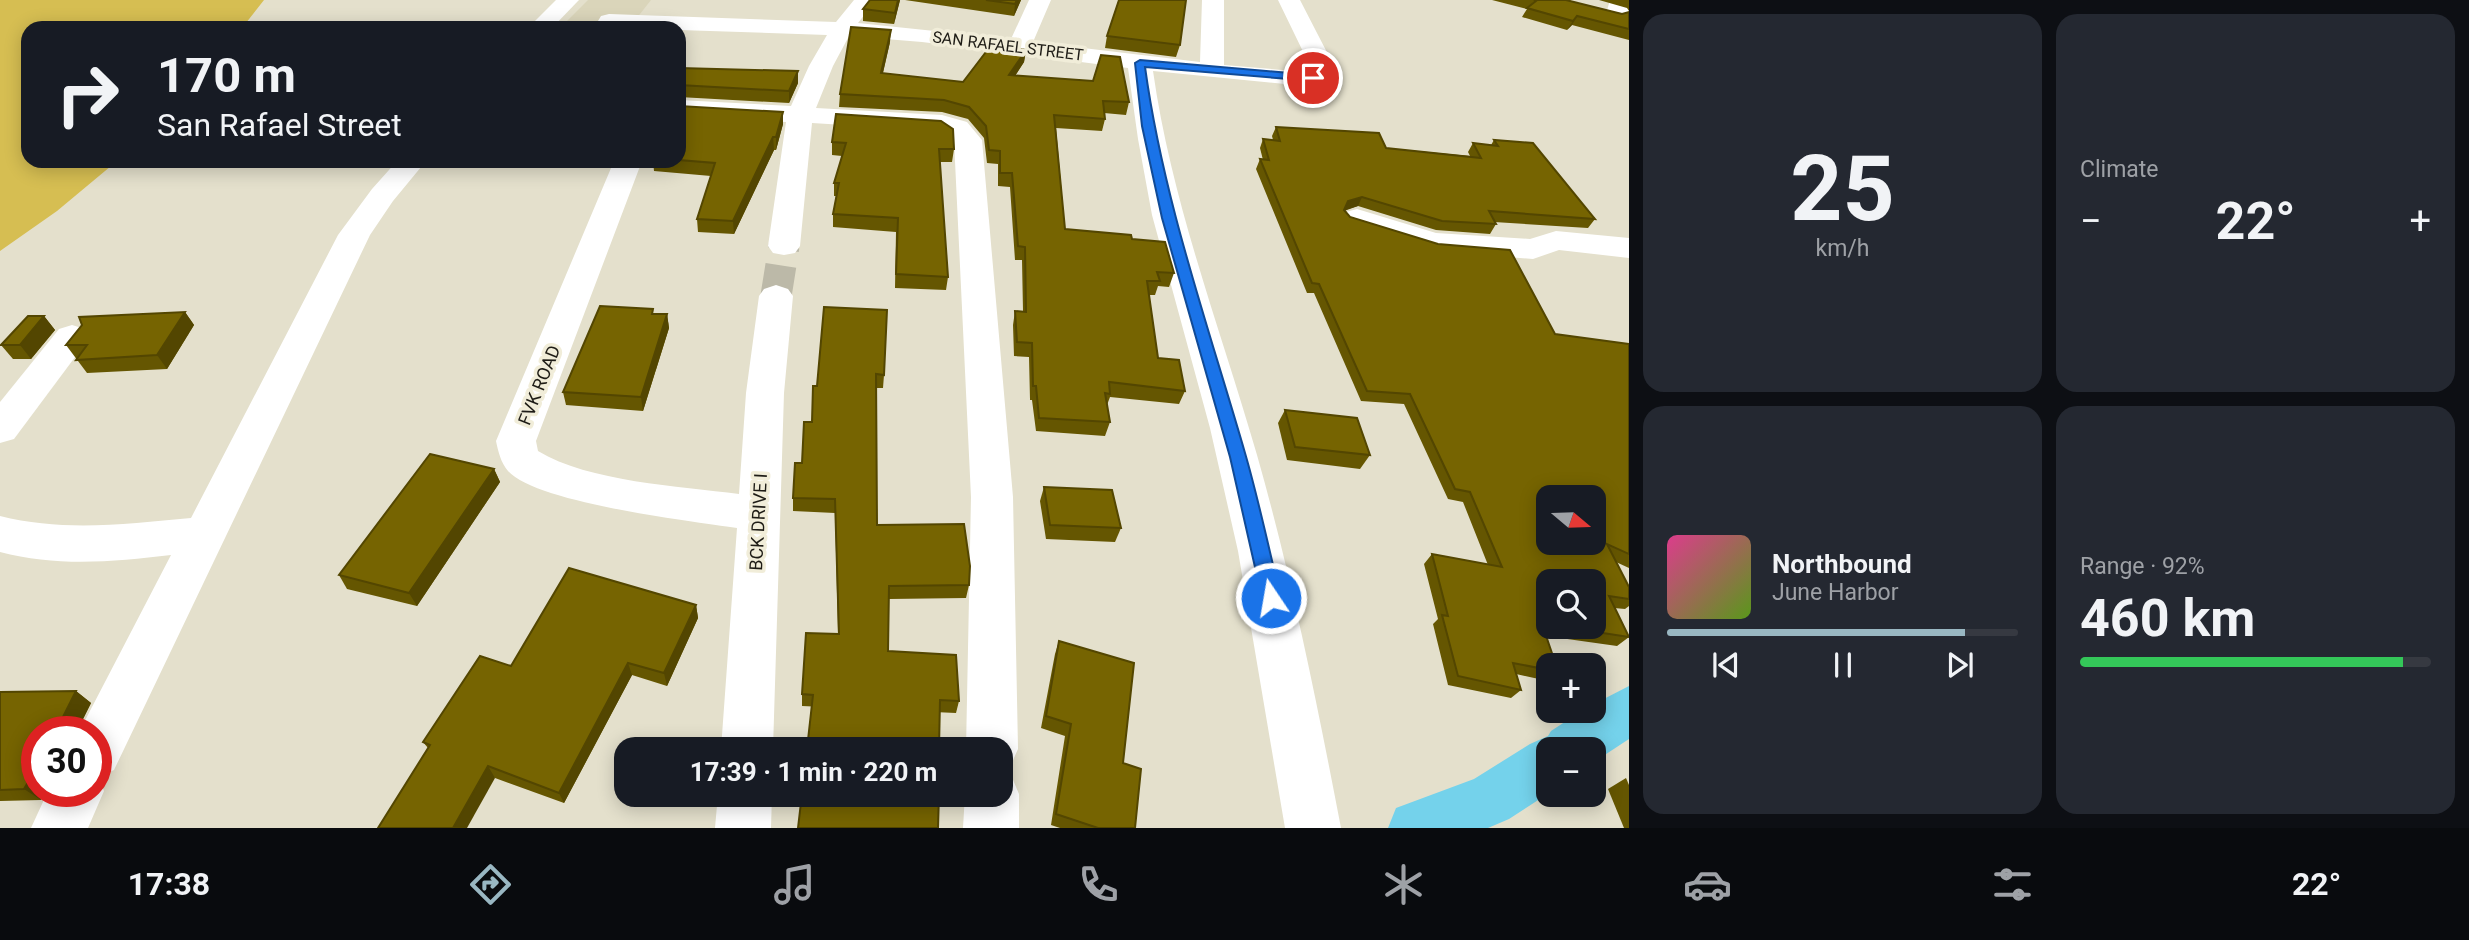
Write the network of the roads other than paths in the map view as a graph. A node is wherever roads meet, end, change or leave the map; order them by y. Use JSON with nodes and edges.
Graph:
{"nodes":[{"id":1,"x":568,"y":0,"type":"edge"},
{"id":2,"x":865,"y":0,"type":"edge"},
{"id":3,"x":1040,"y":0,"type":"edge"},
{"id":4,"x":1213,"y":0,"type":"edge"},
{"id":5,"x":1289,"y":0,"type":"edge"},
{"id":6,"x":1595,"y":8,"type":"edge"},
{"id":7,"x":1622,"y":10,"type":"edge"},
{"id":8,"x":546,"y":21,"type":"edge"},
{"id":9,"x":686,"y":24,"type":"edge"},
{"id":10,"x":842,"y":29,"type":"junction"},
{"id":11,"x":1020,"y":46,"type":"junction"},
{"id":12,"x":1140,"y":63,"type":"junction"},
{"id":13,"x":1212,"y":71,"type":"junction"},
{"id":14,"x":686,"y":108,"type":"edge"},
{"id":15,"x":800,"y":115,"type":"junction"},
{"id":16,"x":406,"y":168,"type":"edge"},
{"id":17,"x":625,"y":168,"type":"edge"},
{"id":18,"x":1357,"y":218,"type":"edge"},
{"id":19,"x":784,"y":247,"type":"tunnel mouth"},
{"id":20,"x":1629,"y":248,"type":"edge"},
{"id":21,"x":776,"y":296,"type":"tunnel mouth"},
{"id":22,"x":72,"y":337,"type":"edge"},
{"id":23,"x":0,"y":429,"type":"edge"},
{"id":24,"x":758,"y":514,"type":"junction"},
{"id":25,"x":0,"y":534,"type":"edge"},
{"id":26,"x":204,"y":534,"type":"junction"},
{"id":27,"x":1629,"y":710,"type":"edge"},
{"id":28,"x":112,"y":720,"type":"edge"},
{"id":29,"x":748,"y":737,"type":"edge"},
{"id":30,"x":992,"y":737,"type":"edge"},
{"id":31,"x":1587,"y":737,"type":"edge"},
{"id":32,"x":1536,"y":775,"type":"edge"},
{"id":33,"x":69,"y":807,"type":"edge"},
{"id":34,"x":744,"y":807,"type":"edge"},
{"id":35,"x":992,"y":807,"type":"edge"},
{"id":36,"x":1495,"y":814,"type":"edge"},
{"id":37,"x":59,"y":828,"type":"edge"},
{"id":38,"x":743,"y":828,"type":"edge"},
{"id":39,"x":991,"y":828,"type":"edge"},
{"id":40,"x":1313,"y":828,"type":"edge"},
{"id":41,"x":1416,"y":828,"type":"edge"}],
"edges":[{"from":1,"to":8,"type":"street"},
{"from":2,"to":10,"type":"street"},
{"from":3,"to":11,"type":"street"},
{"from":4,"to":13,"type":"street"},
{"from":5,"to":13,"type":"street","name":"SAN RAFAEL STREET"},
{"from":6,"to":7,"type":"street"},
{"from":9,"to":10,"type":"street","name":"SAN RAFAEL STREET"},
{"from":10,"to":11,"type":"street","name":"SAN RAFAEL STREET"},
{"from":10,"to":15,"type":"street"},
{"from":11,"to":12,"type":"street","name":"SAN RAFAEL STREET"},
{"from":12,"to":13,"type":"street","name":"SAN RAFAEL STREET"},
{"from":12,"to":40,"type":"street"},
{"from":14,"to":15,"type":"street"},
{"from":15,"to":19,"type":"street"},
{"from":15,"to":30,"type":"street"},
{"from":16,"to":26,"type":"street"},
{"from":17,"to":24,"type":"street","name":"FVK ROAD"},
{"from":18,"to":20,"type":"street"},
{"from":21,"to":24,"type":"street","name":"BCK DRIVE I"},
{"from":22,"to":23,"type":"street"},
{"from":24,"to":29,"type":"street","name":"BCK DRIVE I"},
{"from":25,"to":26,"type":"street"},
{"from":26,"to":28,"type":"street"},
{"from":27,"to":31,"type":"main road"},
{"from":32,"to":36,"type":"main road"},
{"from":33,"to":37,"type":"street"},
{"from":34,"to":38,"type":"street"},
{"from":35,"to":39,"type":"street"},
{"from":36,"to":41,"type":"main road"}]}
